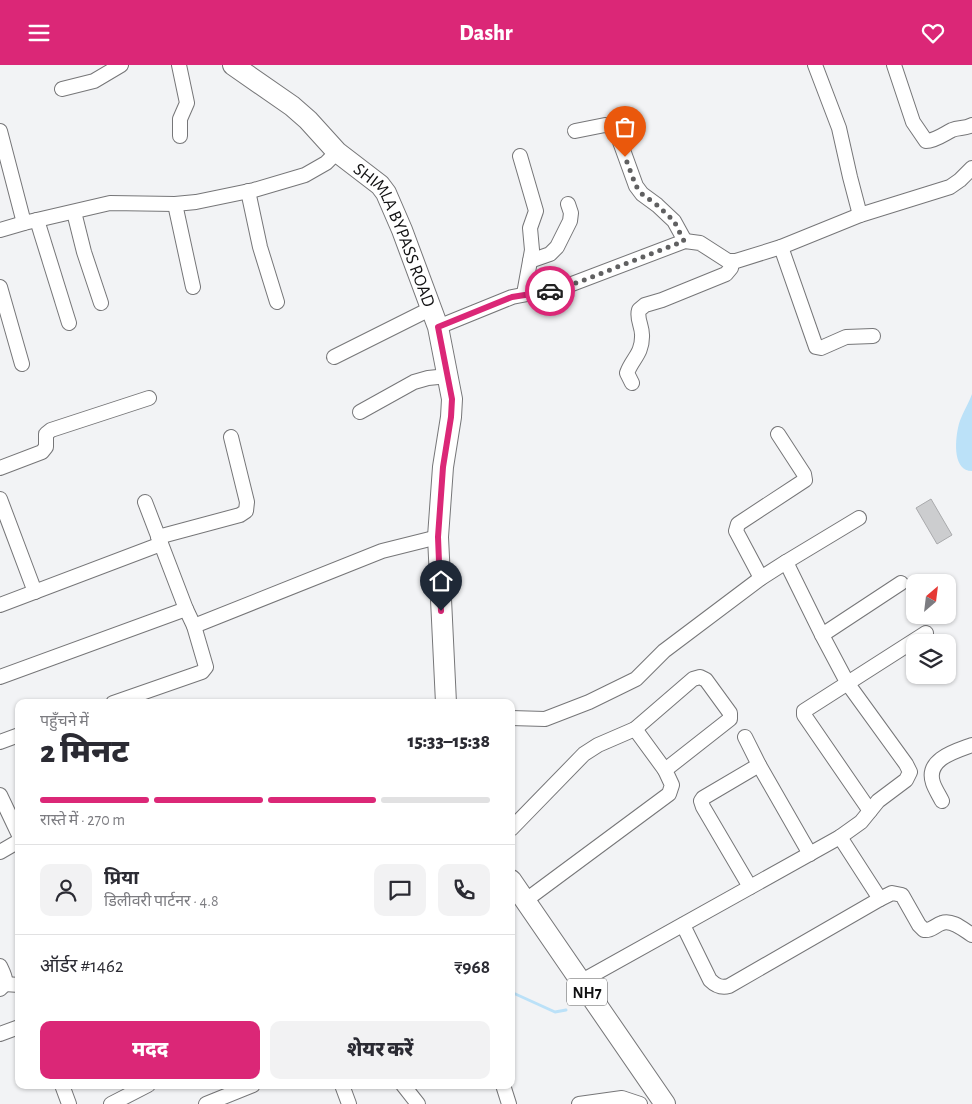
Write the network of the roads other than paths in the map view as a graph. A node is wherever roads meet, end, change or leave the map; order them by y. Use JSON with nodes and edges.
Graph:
{"nodes":[{"id":1,"x":121,"y":65,"type":"edge"},
{"id":2,"x":179,"y":65,"type":"edge"},
{"id":3,"x":233,"y":65,"type":"edge"},
{"id":4,"x":815,"y":65,"type":"edge"},
{"id":5,"x":894,"y":65,"type":"edge"},
{"id":6,"x":62,"y":89,"type":"dead end"},
{"id":7,"x":972,"y":125,"type":"edge"},
{"id":8,"x":0,"y":131,"type":"edge"},
{"id":9,"x":575,"y":131,"type":"dead end"},
{"id":10,"x":180,"y":136,"type":"dead end"},
{"id":11,"x":337,"y":152,"type":"junction"},
{"id":12,"x":520,"y":156,"type":"dead end"},
{"id":13,"x":972,"y":168,"type":"edge"},
{"id":14,"x":248,"y":191,"type":"junction"},
{"id":15,"x":175,"y":204,"type":"junction"},
{"id":16,"x":568,"y":204,"type":"dead end"},
{"id":17,"x":74,"y":213,"type":"junction"},
{"id":18,"x":860,"y":215,"type":"junction"},
{"id":19,"x":30,"y":222,"type":"junction"},
{"id":20,"x":0,"y":230,"type":"edge"},
{"id":21,"x":684,"y":241,"type":"junction"},
{"id":22,"x":781,"y":247,"type":"junction"},
{"id":23,"x":530,"y":261,"type":"junction"},
{"id":24,"x":732,"y":262,"type":"junction"},
{"id":25,"x":0,"y":287,"type":"edge"},
{"id":26,"x":193,"y":287,"type":"dead end"},
{"id":27,"x":524,"y":293,"type":"junction"},
{"id":28,"x":276,"y":302,"type":"dead end"},
{"id":29,"x":100,"y":303,"type":"dead end"},
{"id":30,"x":430,"y":309,"type":"junction"},
{"id":31,"x":69,"y":323,"type":"dead end"},
{"id":32,"x":438,"y":327,"type":"junction"},
{"id":33,"x":873,"y":336,"type":"dead end"},
{"id":34,"x":334,"y":357,"type":"dead end"},
{"id":35,"x":22,"y":364,"type":"dead end"},
{"id":36,"x":448,"y":375,"type":"junction"},
{"id":37,"x":632,"y":383,"type":"dead end"},
{"id":38,"x":149,"y":398,"type":"dead end"},
{"id":39,"x":360,"y":412,"type":"dead end"},
{"id":40,"x":778,"y":435,"type":"dead end"},
{"id":41,"x":232,"y":437,"type":"dead end"},
{"id":42,"x":0,"y":468,"type":"edge"},
{"id":43,"x":0,"y":499,"type":"edge"},
{"id":44,"x":145,"y":502,"type":"dead end"},
{"id":45,"x":859,"y":518,"type":"dead end"},
{"id":46,"x":5,"y":533,"type":"edge"},
{"id":47,"x":438,"y":537,"type":"junction"},
{"id":48,"x":160,"y":540,"type":"junction"},
{"id":49,"x":786,"y":562,"type":"junction"},
{"id":50,"x":761,"y":578,"type":"junction"},
{"id":51,"x":901,"y":583,"type":"dead end"},
{"id":52,"x":35,"y":592,"type":"junction"},
{"id":53,"x":0,"y":605,"type":"edge"},
{"id":54,"x":186,"y":609,"type":"junction"},
{"id":55,"x":194,"y":626,"type":"junction"},
{"id":56,"x":926,"y":633,"type":"dead end"},
{"id":57,"x":822,"y":635,"type":"junction"},
{"id":58,"x":0,"y":677,"type":"edge"},
{"id":59,"x":848,"y":684,"type":"junction"},
{"id":60,"x":124,"y":699,"type":"edge"},
{"id":61,"x":446,"y":699,"type":"edge"},
{"id":62,"x":515,"y":718,"type":"edge"},
{"id":63,"x":635,"y":729,"type":"junction"},
{"id":64,"x":15,"y":736,"type":"edge"},
{"id":65,"x":745,"y":737,"type":"dead end"},
{"id":66,"x":0,"y":742,"type":"edge"},
{"id":67,"x":972,"y":745,"type":"edge"},
{"id":68,"x":759,"y":765,"type":"junction"},
{"id":69,"x":665,"y":770,"type":"junction"},
{"id":70,"x":0,"y":795,"type":"edge"},
{"id":71,"x":942,"y":801,"type":"dead end"},
{"id":72,"x":870,"y":811,"type":"junction"},
{"id":73,"x":515,"y":825,"type":"edge"},
{"id":74,"x":15,"y":827,"type":"edge"},
{"id":75,"x":840,"y":837,"type":"junction"},
{"id":76,"x":15,"y":843,"type":"edge"},
{"id":77,"x":0,"y":852,"type":"edge"},
{"id":78,"x":810,"y":854,"type":"junction"},
{"id":79,"x":515,"y":885,"type":"edge"},
{"id":80,"x":750,"y":887,"type":"junction"},
{"id":81,"x":880,"y":899,"type":"junction"},
{"id":82,"x":526,"y":900,"type":"junction"},
{"id":83,"x":683,"y":925,"type":"junction"},
{"id":84,"x":972,"y":935,"type":"edge"},
{"id":85,"x":0,"y":966,"type":"edge"},
{"id":86,"x":580,"y":982,"type":"junction"},
{"id":87,"x":8,"y":986,"type":"edge"},
{"id":88,"x":15,"y":1028,"type":"edge"},
{"id":89,"x":0,"y":1034,"type":"edge"},
{"id":90,"x":64,"y":1089,"type":"edge"},
{"id":91,"x":128,"y":1089,"type":"edge"},
{"id":92,"x":243,"y":1089,"type":"edge"},
{"id":93,"x":343,"y":1089,"type":"edge"},
{"id":94,"x":406,"y":1089,"type":"edge"},
{"id":95,"x":504,"y":1089,"type":"edge"},
{"id":96,"x":70,"y":1104,"type":"edge"},
{"id":97,"x":111,"y":1104,"type":"edge"},
{"id":98,"x":206,"y":1104,"type":"edge"},
{"id":99,"x":349,"y":1104,"type":"edge"},
{"id":100,"x":418,"y":1104,"type":"edge"},
{"id":101,"x":509,"y":1104,"type":"edge"},
{"id":102,"x":579,"y":1104,"type":"edge"},
{"id":103,"x":640,"y":1104,"type":"edge"},
{"id":104,"x":665,"y":1104,"type":"edge"}],
"edges":[{"from":1,"to":6,"type":"street"},
{"from":2,"to":10,"type":"street"},
{"from":3,"to":11,"type":"highway","name":"SHIMLA BYPASS ROAD"},
{"from":4,"to":18,"type":"street"},
{"from":5,"to":7,"type":"street"},
{"from":8,"to":19,"type":"street"},
{"from":9,"to":21,"type":"street"},
{"from":11,"to":14,"type":"street"},
{"from":11,"to":30,"type":"highway","name":"SHIMLA BYPASS ROAD"},
{"from":12,"to":23,"type":"street"},
{"from":13,"to":18,"type":"street"},
{"from":14,"to":15,"type":"street"},
{"from":14,"to":28,"type":"street"},
{"from":15,"to":17,"type":"street"},
{"from":15,"to":26,"type":"street"},
{"from":16,"to":23,"type":"street"},
{"from":17,"to":19,"type":"street"},
{"from":17,"to":29,"type":"street"},
{"from":18,"to":22,"type":"street"},
{"from":19,"to":20,"type":"street"},
{"from":19,"to":31,"type":"street"},
{"from":21,"to":24,"type":"street"},
{"from":21,"to":27,"type":"street"},
{"from":22,"to":24,"type":"street"},
{"from":22,"to":33,"type":"street"},
{"from":23,"to":27,"type":"street"},
{"from":24,"to":37,"type":"street"},
{"from":25,"to":35,"type":"street"},
{"from":27,"to":32,"type":"street"},
{"from":30,"to":32,"type":"highway","name":"SHIMLA BYPASS ROAD"},
{"from":30,"to":34,"type":"street"},
{"from":32,"to":36,"type":"highway","name":"SHIMLA BYPASS ROAD"},
{"from":36,"to":39,"type":"street"},
{"from":36,"to":47,"type":"highway","name":"SHIMLA BYPASS ROAD"},
{"from":38,"to":42,"type":"street"},
{"from":40,"to":50,"type":"street"},
{"from":41,"to":48,"type":"street"},
{"from":43,"to":46,"type":"street"},
{"from":44,"to":48,"type":"street"},
{"from":45,"to":49,"type":"street"},
{"from":46,"to":52,"type":"street"},
{"from":47,"to":55,"type":"street"},
{"from":47,"to":61,"type":"highway","name":"SHIMLA BYPASS ROAD"},
{"from":48,"to":52,"type":"street"},
{"from":48,"to":54,"type":"street"},
{"from":49,"to":50,"type":"street"},
{"from":49,"to":57,"type":"street"},
{"from":50,"to":62,"type":"street"},
{"from":51,"to":57,"type":"street"},
{"from":52,"to":53,"type":"street"},
{"from":54,"to":55,"type":"street"},
{"from":54,"to":58,"type":"street"},
{"from":55,"to":60,"type":"street"},
{"from":56,"to":59,"type":"street"},
{"from":57,"to":59,"type":"street"},
{"from":59,"to":72,"type":"street"},
{"from":59,"to":72,"type":"street"},
{"from":63,"to":69,"type":"street"},
{"from":63,"to":69,"type":"street"},
{"from":63,"to":73,"type":"street"},
{"from":64,"to":66,"type":"street"},
{"from":65,"to":68,"type":"street"},
{"from":67,"to":71,"type":"street"},
{"from":68,"to":78,"type":"street"},
{"from":68,"to":80,"type":"street"},
{"from":69,"to":82,"type":"street"},
{"from":70,"to":74,"type":"street"},
{"from":72,"to":75,"type":"street"},
{"from":75,"to":78,"type":"street"},
{"from":75,"to":81,"type":"street"},
{"from":76,"to":77,"type":"street"},
{"from":78,"to":80,"type":"street"},
{"from":79,"to":82,"type":"highway","number":"NH7"},
{"from":80,"to":83,"type":"street"},
{"from":81,"to":83,"type":"street"},
{"from":81,"to":84,"type":"street"},
{"from":82,"to":86,"type":"highway","number":"NH7"},
{"from":83,"to":86,"type":"street"},
{"from":85,"to":87,"type":"street"},
{"from":86,"to":104,"type":"highway","number":"NH7"},
{"from":88,"to":89,"type":"street"},
{"from":90,"to":96,"type":"street"},
{"from":91,"to":97,"type":"street"},
{"from":92,"to":98,"type":"street"},
{"from":93,"to":99,"type":"street"},
{"from":94,"to":100,"type":"street"},
{"from":95,"to":101,"type":"street"},
{"from":102,"to":103,"type":"street"}]}
